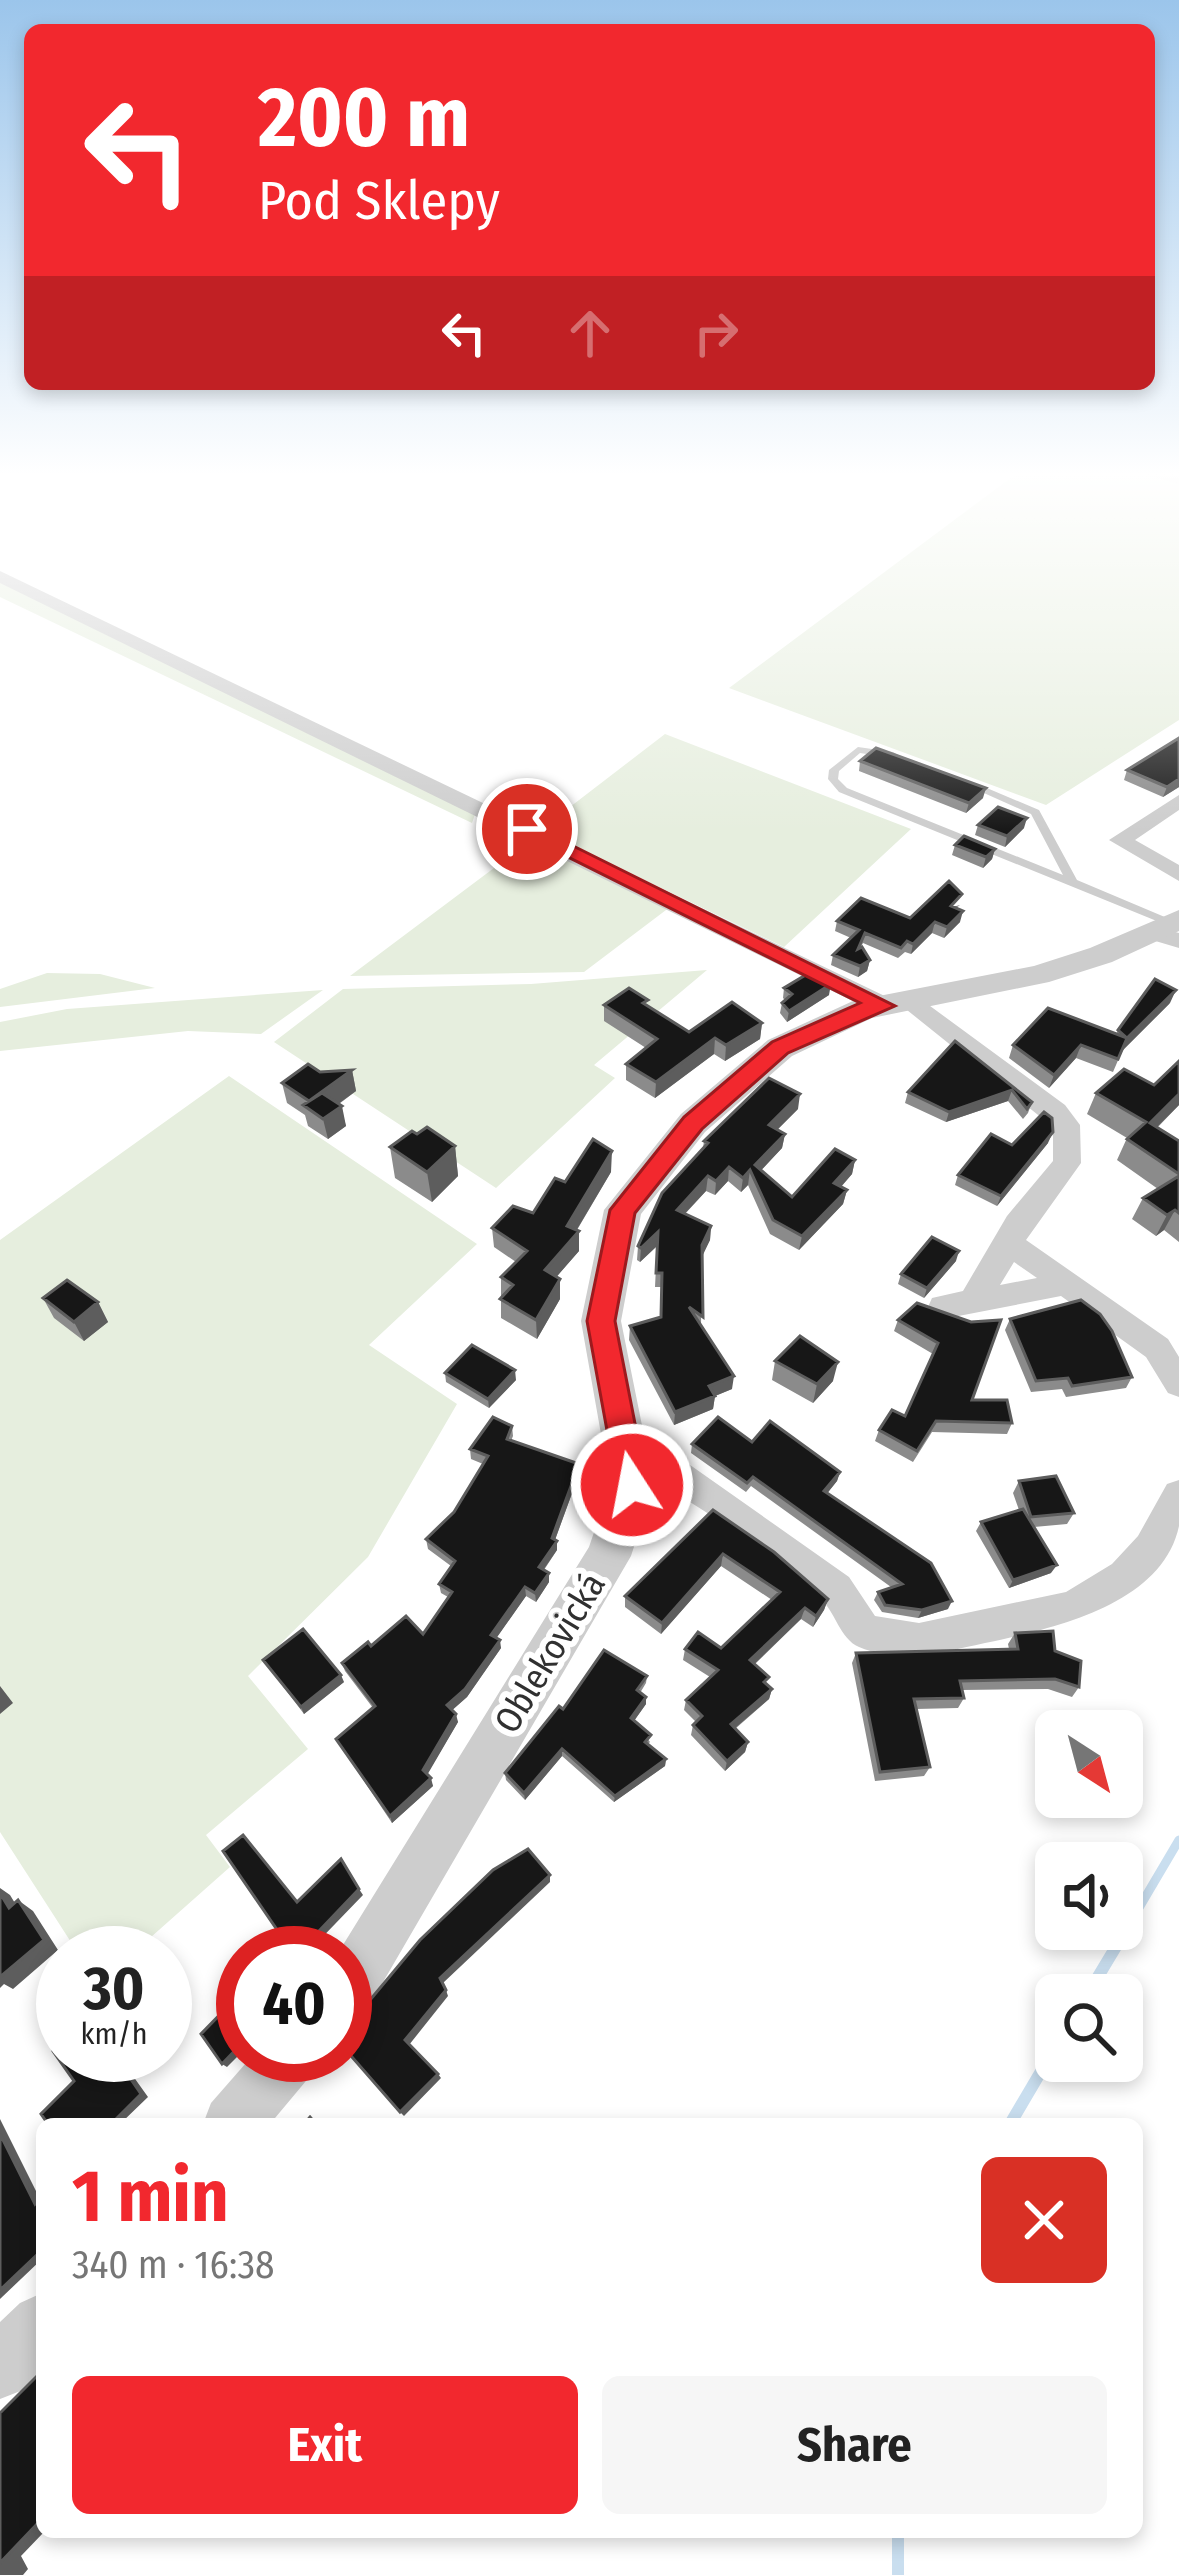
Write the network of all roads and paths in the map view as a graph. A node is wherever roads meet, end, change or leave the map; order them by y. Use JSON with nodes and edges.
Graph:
{"nodes":[{"id":1,"x":32,"y":591,"type":"edge"},
{"id":2,"x":906,"y":760,"type":"edge"},
{"id":3,"x":966,"y":782,"type":"edge"},
{"id":4,"x":1179,"y":801,"type":"edge"},
{"id":5,"x":1179,"y":874,"type":"edge"},
{"id":6,"x":1072,"y":881,"type":"junction"},
{"id":7,"x":1170,"y":929,"type":"edge"},
{"id":8,"x":897,"y":1003,"type":"junction"},
{"id":9,"x":1010,"y":1244,"type":"junction"},
{"id":10,"x":1059,"y":1279,"type":"junction"},
{"id":11,"x":1179,"y":1384,"type":"edge"},
{"id":12,"x":625,"y":1452,"type":"junction"},
{"id":13,"x":1179,"y":1495,"type":"edge"},
{"id":14,"x":372,"y":1948,"type":"edge"},
{"id":15,"x":269,"y":2082,"type":"edge"},
{"id":16,"x":237,"y":2118,"type":"edge"},
{"id":17,"x":36,"y":2331,"type":"edge"},
{"id":18,"x":0,"y":2367,"type":"edge"}],
"edges":[{"from":1,"to":8,"type":"street"},
{"from":2,"to":6,"type":"lane"},
{"from":3,"to":6,"type":"lane"},
{"from":4,"to":5,"type":"street"},
{"from":6,"to":7,"type":"lane"},
{"from":7,"to":8,"type":"street","name":"Oblekovická"},
{"from":8,"to":9,"type":"street"},
{"from":8,"to":12,"type":"street","name":"Oblekovická"},
{"from":9,"to":10,"type":"street"},
{"from":9,"to":10,"type":"street"},
{"from":10,"to":11,"type":"street"},
{"from":12,"to":13,"type":"street"},
{"from":12,"to":14,"type":"street","name":"Oblekovická"},
{"from":15,"to":16,"type":"street"},
{"from":17,"to":18,"type":"street"}]}
